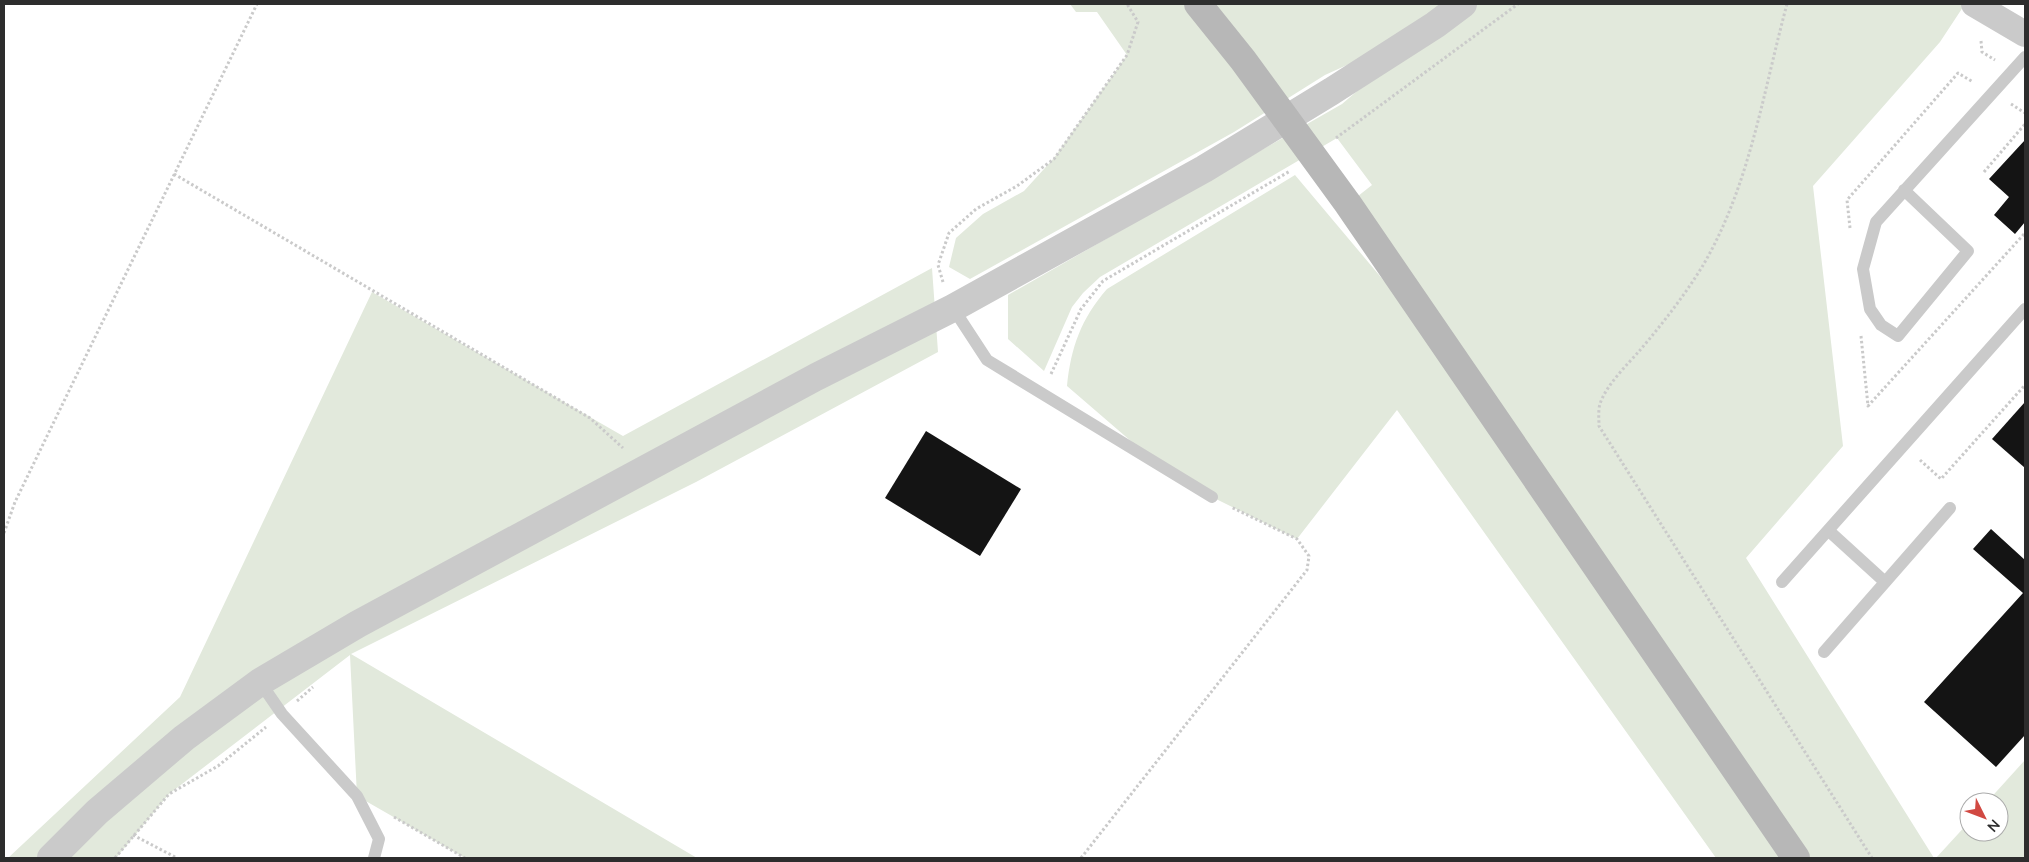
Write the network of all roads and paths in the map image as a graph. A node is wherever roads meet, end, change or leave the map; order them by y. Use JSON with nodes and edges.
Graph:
{"nodes":[{"id":1,"x":257,"y":4,"type":"edge"},
{"id":2,"x":1127,"y":4,"type":"edge"},
{"id":3,"x":1198,"y":4,"type":"edge"},
{"id":4,"x":1462,"y":4,"type":"edge"},
{"id":5,"x":1518,"y":4,"type":"edge"},
{"id":6,"x":1787,"y":4,"type":"edge"},
{"id":7,"x":1974,"y":4,"type":"edge"},
{"id":8,"x":2025,"y":34,"type":"edge"},
{"id":9,"x":2025,"y":57,"type":"edge"},
{"id":10,"x":1992,"y":94,"type":"junction"},
{"id":11,"x":2025,"y":113,"type":"edge"},
{"id":12,"x":2025,"y":124,"type":"edge"},
{"id":13,"x":1331,"y":142,"type":"dead end"},
{"id":14,"x":1291,"y":171,"type":"dead end"},
{"id":15,"x":1984,"y":172,"type":"dead end"},
{"id":16,"x":174,"y":174,"type":"junction"},
{"id":17,"x":1904,"y":190,"type":"junction"},
{"id":18,"x":1850,"y":229,"type":"dead end"},
{"id":19,"x":2025,"y":233,"type":"edge"},
{"id":20,"x":953,"y":308,"type":"junction"},
{"id":21,"x":2025,"y":309,"type":"edge"},
{"id":22,"x":1860,"y":327,"type":"dead end"},
{"id":23,"x":2025,"y":385,"type":"edge"},
{"id":24,"x":1042,"y":393,"type":"junction"},
{"id":25,"x":1904,"y":446,"type":"junction"},
{"id":26,"x":646,"y":468,"type":"junction"},
{"id":27,"x":1212,"y":497,"type":"joint"},
{"id":28,"x":1950,"y":508,"type":"dead end"},
{"id":29,"x":1828,"y":531,"type":"junction"},
{"id":30,"x":4,"y":533,"type":"edge"},
{"id":31,"x":1782,"y":582,"type":"dead end"},
{"id":32,"x":1885,"y":582,"type":"junction"},
{"id":33,"x":1824,"y":652,"type":"dead end"},
{"id":34,"x":260,"y":682,"type":"junction"},
{"id":35,"x":316,"y":684,"type":"dead end"},
{"id":36,"x":282,"y":714,"type":"junction"},
{"id":37,"x":357,"y":796,"type":"junction"},
{"id":38,"x":134,"y":835,"type":"junction"},
{"id":39,"x":51,"y":858,"type":"edge"},
{"id":40,"x":115,"y":858,"type":"edge"},
{"id":41,"x":177,"y":858,"type":"edge"},
{"id":42,"x":374,"y":858,"type":"edge"},
{"id":43,"x":465,"y":858,"type":"edge"},
{"id":44,"x":1081,"y":858,"type":"edge"},
{"id":45,"x":1796,"y":858,"type":"edge"},
{"id":46,"x":1872,"y":858,"type":"edge"}],
"edges":[{"from":1,"to":16,"type":"path"},
{"from":2,"to":20,"type":"path"},
{"from":3,"to":45,"type":"main road"},
{"from":4,"to":20,"type":"street"},
{"from":5,"to":13,"type":"path"},
{"from":6,"to":46,"type":"path"},
{"from":7,"to":8,"type":"street"},
{"from":9,"to":10,"type":"lane"},
{"from":10,"to":11,"type":"path"},
{"from":10,"to":17,"type":"lane"},
{"from":10,"to":18,"type":"path"},
{"from":12,"to":15,"type":"path"},
{"from":14,"to":24,"type":"path"},
{"from":16,"to":26,"type":"path"},
{"from":16,"to":30,"type":"path"},
{"from":17,"to":17,"type":"lane"},
{"from":19,"to":22,"type":"path"},
{"from":20,"to":24,"type":"lane"},
{"from":20,"to":26,"type":"street"},
{"from":21,"to":25,"type":"lane"},
{"from":23,"to":25,"type":"path"},
{"from":24,"to":27,"type":"lane"},
{"from":25,"to":29,"type":"lane"},
{"from":26,"to":34,"type":"street"},
{"from":27,"to":44,"type":"path"},
{"from":28,"to":32,"type":"lane"},
{"from":29,"to":31,"type":"lane"},
{"from":29,"to":32,"type":"lane"},
{"from":32,"to":33,"type":"lane"},
{"from":34,"to":36,"type":"lane"},
{"from":34,"to":39,"type":"street"},
{"from":35,"to":36,"type":"path"},
{"from":36,"to":37,"type":"lane"},
{"from":36,"to":38,"type":"path"},
{"from":37,"to":42,"type":"lane"},
{"from":37,"to":43,"type":"path"},
{"from":38,"to":40,"type":"path"},
{"from":38,"to":41,"type":"path"}]}
